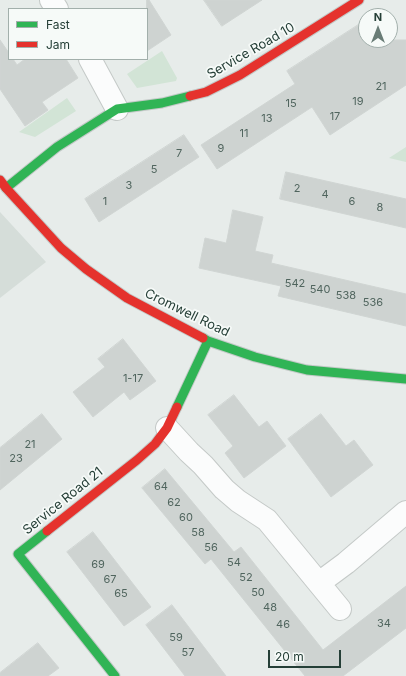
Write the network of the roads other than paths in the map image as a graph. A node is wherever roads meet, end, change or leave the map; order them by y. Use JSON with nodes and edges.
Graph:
{"nodes":[{"id":1,"x":50,"y":0,"type":"edge"},
{"id":2,"x":359,"y":0,"type":"edge"},
{"id":3,"x":56,"y":8,"type":"edge"},
{"id":4,"x":91,"y":60,"type":"edge"},
{"id":5,"x":117,"y":109,"type":"junction"},
{"id":6,"x":3,"y":184,"type":"edge"},
{"id":7,"x":208,"y":341,"type":"junction"},
{"id":8,"x":406,"y":379,"type":"edge"},
{"id":9,"x":167,"y":428,"type":"junction"},
{"id":10,"x":406,"y":512,"type":"edge"},
{"id":11,"x":319,"y":583,"type":"junction"},
{"id":12,"x":340,"y":609,"type":"dead end"},
{"id":13,"x":115,"y":676,"type":"edge"}],
"edges":[{"from":1,"to":3,"type":"street"},
{"from":2,"to":5,"type":"street","name":"Service Road 10"},
{"from":4,"to":5,"type":"street"},
{"from":5,"to":6,"type":"street","name":"Service Road 10"},
{"from":6,"to":7,"type":"street","name":"Cromwell Road"},
{"from":7,"to":8,"type":"street","name":"Cromwell Road"},
{"from":7,"to":9,"type":"street","name":"Service Road 21"},
{"from":9,"to":11,"type":"street"},
{"from":9,"to":13,"type":"street","name":"Service Road 21"},
{"from":10,"to":11,"type":"street"},
{"from":11,"to":12,"type":"street"}]}
